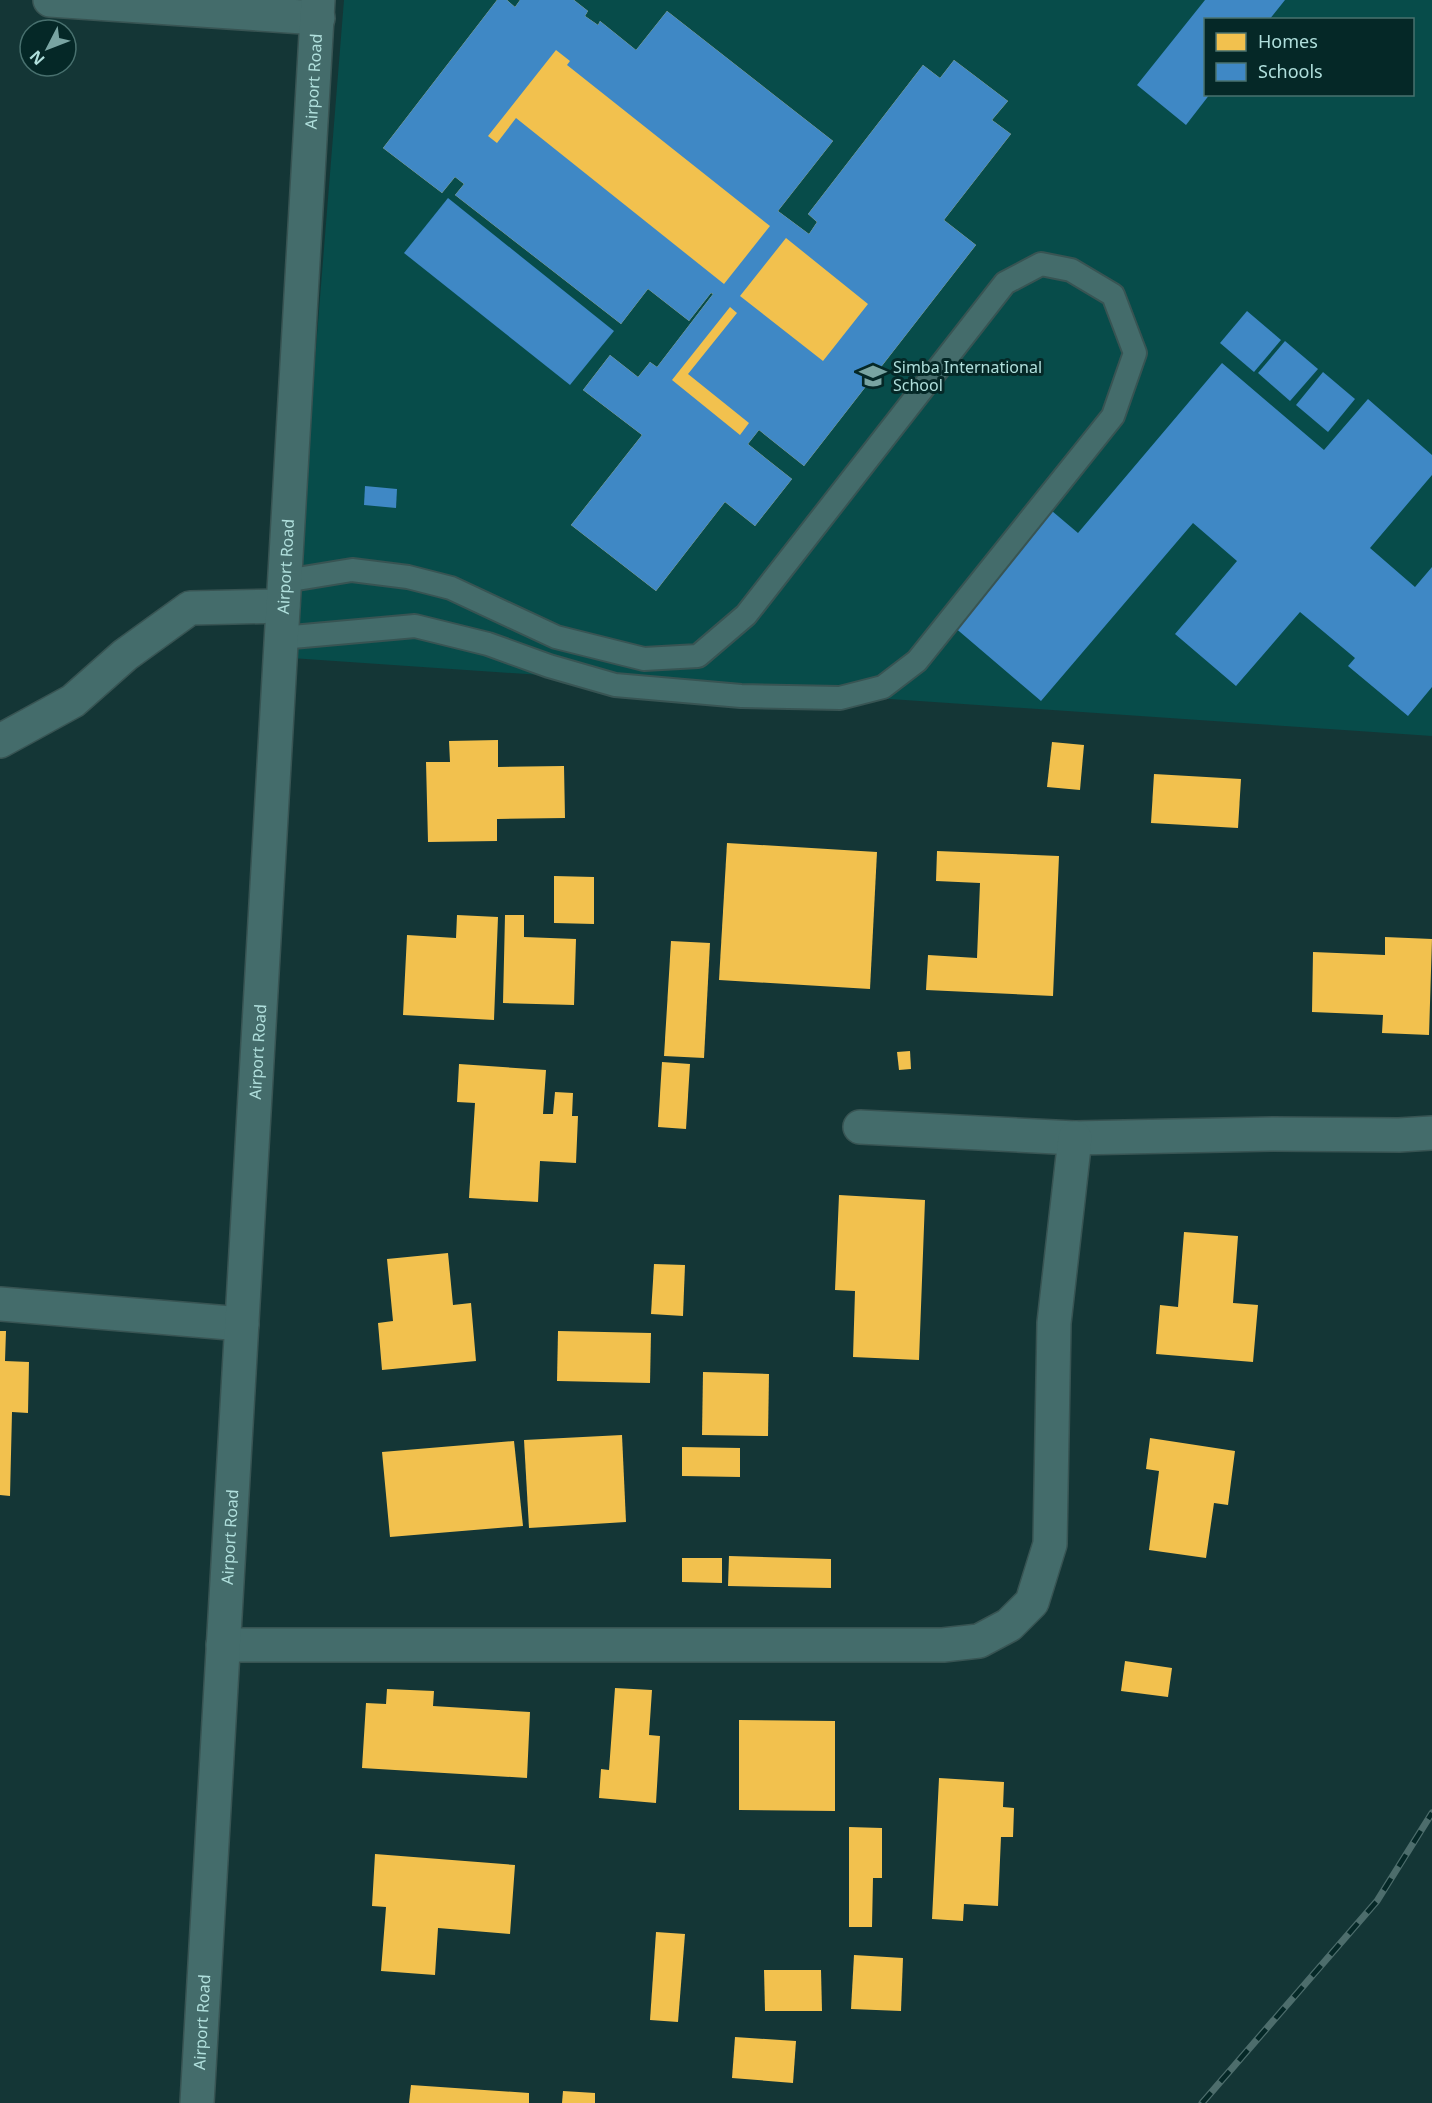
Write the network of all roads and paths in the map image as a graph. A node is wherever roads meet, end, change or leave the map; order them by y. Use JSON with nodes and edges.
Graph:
{"nodes":[{"id":1,"x":50,"y":0,"type":"edge"},
{"id":2,"x":318,"y":9,"type":"edge"},
{"id":3,"x":283,"y":608,"type":"junction"},
{"id":4,"x":0,"y":741,"type":"edge"},
{"id":5,"x":860,"y":1127,"type":"dead end"},
{"id":6,"x":1432,"y":1133,"type":"edge"},
{"id":7,"x":1076,"y":1138,"type":"junction"},
{"id":8,"x":0,"y":1304,"type":"edge"},
{"id":9,"x":242,"y":1324,"type":"junction"},
{"id":10,"x":223,"y":1645,"type":"junction"},
{"id":11,"x":196,"y":2103,"type":"edge"}],
"edges":[{"from":1,"to":2,"type":"street"},
{"from":2,"to":3,"type":"street","name":"Airport Road"},
{"from":3,"to":3,"type":"lane"},
{"from":3,"to":4,"type":"street"},
{"from":3,"to":9,"type":"street","name":"Airport Road"},
{"from":5,"to":7,"type":"street"},
{"from":6,"to":7,"type":"street"},
{"from":7,"to":10,"type":"street"},
{"from":8,"to":9,"type":"street"},
{"from":9,"to":10,"type":"street","name":"Airport Road"},
{"from":10,"to":11,"type":"street","name":"Airport Road"}]}
